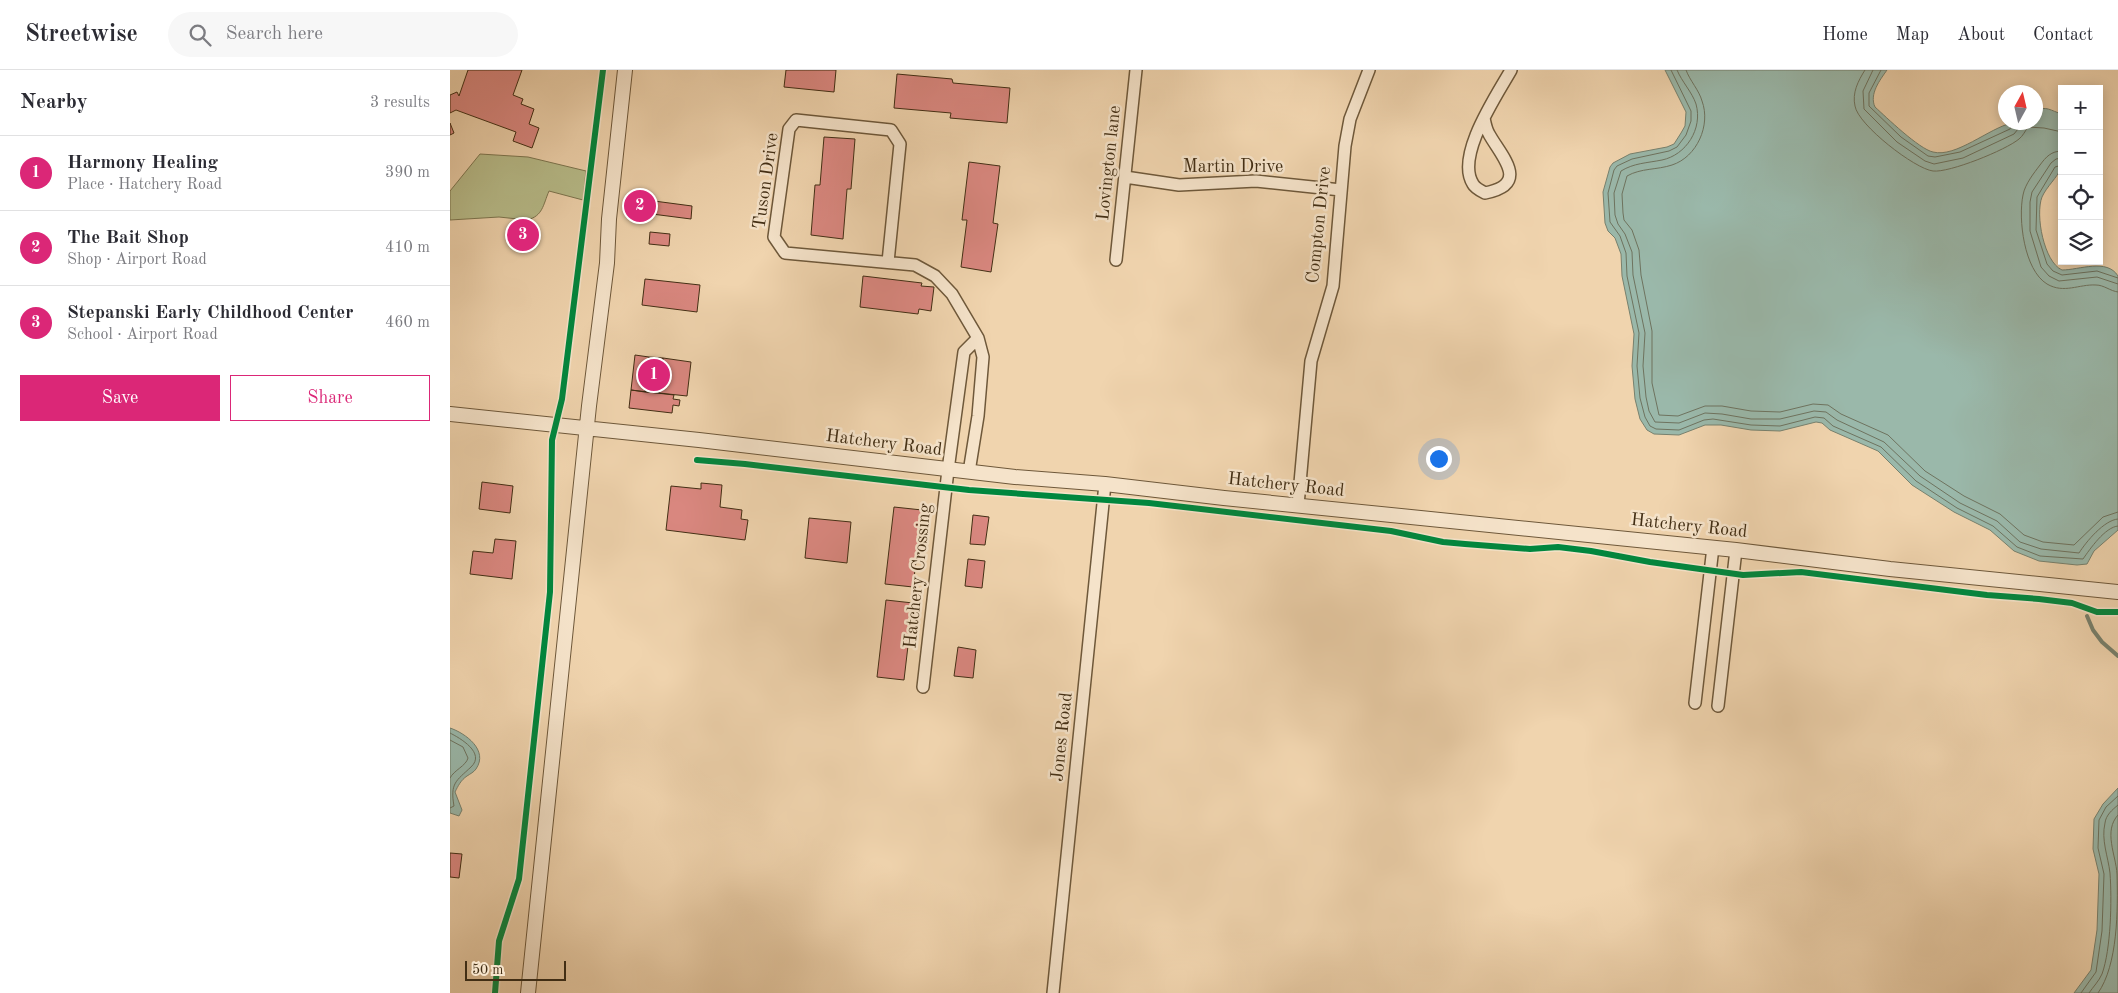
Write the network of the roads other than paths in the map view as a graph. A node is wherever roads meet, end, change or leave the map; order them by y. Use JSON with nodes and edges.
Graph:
{"nodes":[{"id":1,"x":625,"y":70,"type":"edge"},
{"id":2,"x":1136,"y":70,"type":"edge"},
{"id":3,"x":1369,"y":70,"type":"edge"},
{"id":4,"x":1511,"y":70,"type":"edge"},
{"id":5,"x":1484,"y":118,"type":"junction"},
{"id":6,"x":1125,"y":177,"type":"junction"},
{"id":7,"x":1341,"y":190,"type":"junction"},
{"id":8,"x":1116,"y":260,"type":"dead end"},
{"id":9,"x":888,"y":262,"type":"junction"},
{"id":10,"x":978,"y":338,"type":"junction"},
{"id":11,"x":450,"y":414,"type":"edge"},
{"id":12,"x":586,"y":429,"type":"junction"},
{"id":13,"x":948,"y":470,"type":"junction"},
{"id":14,"x":970,"y":472,"type":"junction"},
{"id":15,"x":1105,"y":484,"type":"junction"},
{"id":16,"x":1298,"y":505,"type":"junction"},
{"id":17,"x":1713,"y":547,"type":"junction"},
{"id":18,"x":1736,"y":550,"type":"junction"},
{"id":19,"x":2118,"y":592,"type":"edge"},
{"id":20,"x":923,"y":687,"type":"dead end"},
{"id":21,"x":1695,"y":703,"type":"dead end"},
{"id":22,"x":1718,"y":706,"type":"dead end"},
{"id":23,"x":528,"y":993,"type":"edge"},
{"id":24,"x":1052,"y":993,"type":"edge"}],
"edges":[{"from":1,"to":12,"type":"street"},
{"from":2,"to":6,"type":"street","name":"Lovington lane"},
{"from":3,"to":7,"type":"street","name":"Compton Drive"},
{"from":4,"to":5,"type":"street"},
{"from":5,"to":5,"type":"street"},
{"from":6,"to":7,"type":"street","name":"Martin Drive"},
{"from":6,"to":8,"type":"street","name":"Lovington lane"},
{"from":7,"to":16,"type":"street","name":"Compton Drive"},
{"from":9,"to":9,"type":"street","name":"Tuson Drive"},
{"from":9,"to":10,"type":"street","name":"Tuson Drive"},
{"from":10,"to":13,"type":"street"},
{"from":10,"to":14,"type":"street","name":"Tuson Drive"},
{"from":11,"to":12,"type":"street","name":"Hatchery Road"},
{"from":12,"to":13,"type":"street","name":"Hatchery Road"},
{"from":12,"to":23,"type":"street"},
{"from":13,"to":14,"type":"street","name":"Hatchery Road"},
{"from":13,"to":20,"type":"street","name":"Hatchery Crossing"},
{"from":14,"to":15,"type":"street","name":"Hatchery Road"},
{"from":15,"to":16,"type":"street","name":"Hatchery Road"},
{"from":15,"to":24,"type":"street","name":"Jones Road"},
{"from":16,"to":17,"type":"street","name":"Hatchery Road"},
{"from":17,"to":18,"type":"street","name":"Hatchery Road"},
{"from":17,"to":21,"type":"street"},
{"from":18,"to":19,"type":"street","name":"Hatchery Road"},
{"from":18,"to":22,"type":"street"}]}
